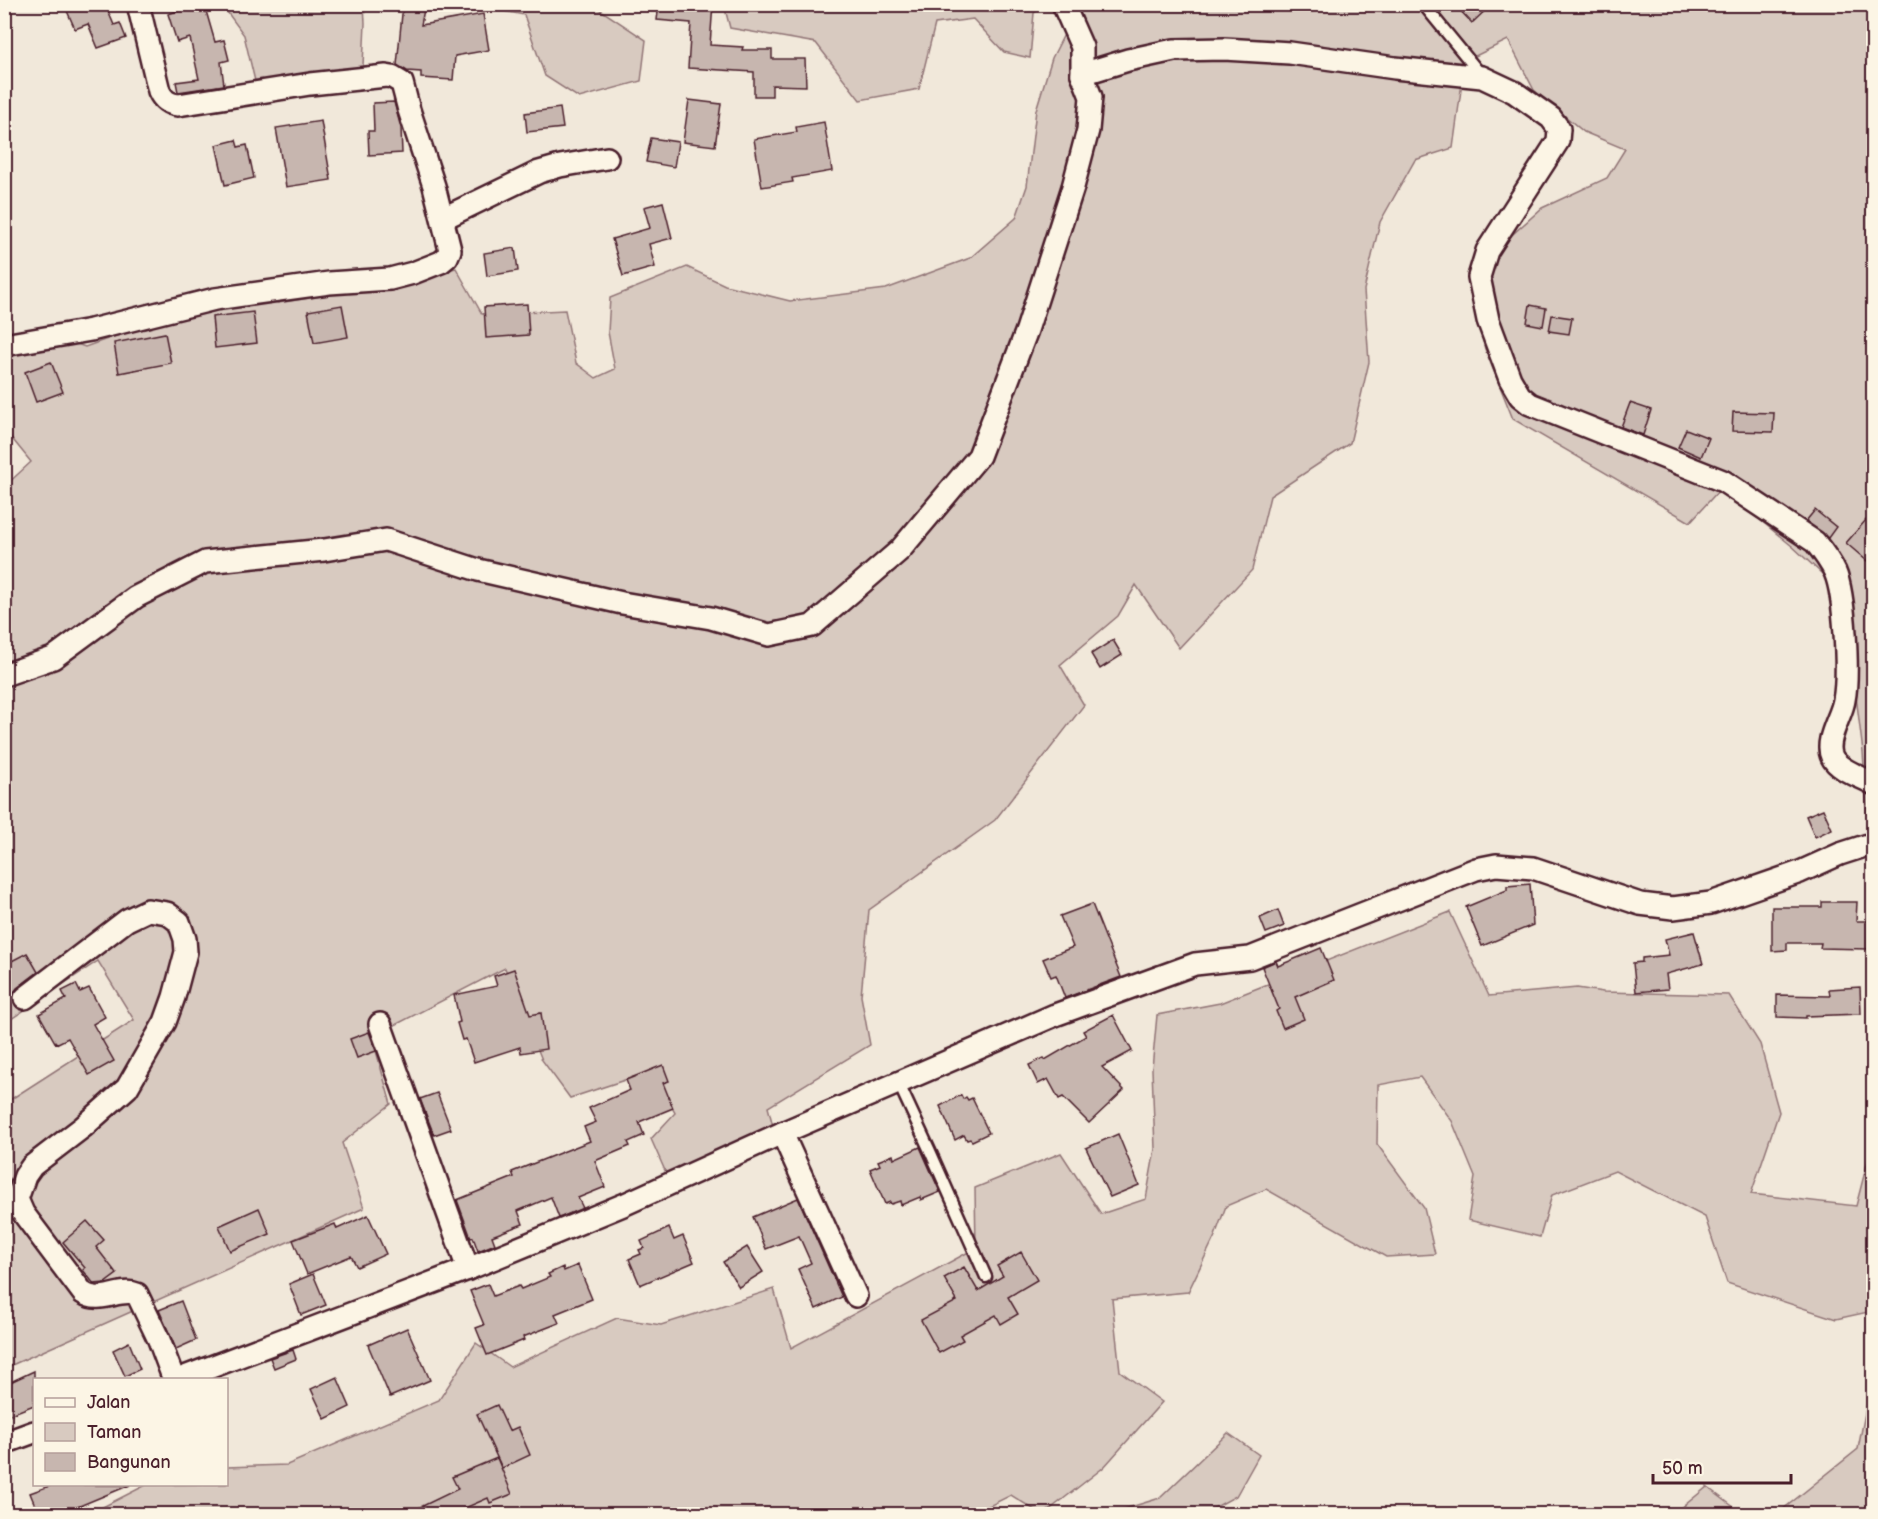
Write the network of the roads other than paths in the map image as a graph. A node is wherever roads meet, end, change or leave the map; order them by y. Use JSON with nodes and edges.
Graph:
{"nodes":[{"id":1,"x":138,"y":4,"type":"edge"},
{"id":2,"x":1063,"y":4,"type":"edge"},
{"id":3,"x":1423,"y":4,"type":"edge"},
{"id":4,"x":1082,"y":74,"type":"junction"},
{"id":5,"x":1482,"y":77,"type":"junction"},
{"id":6,"x":608,"y":158,"type":"dead end"},
{"id":7,"x":444,"y":218,"type":"junction"},
{"id":8,"x":4,"y":345,"type":"edge"},
{"id":9,"x":4,"y":675,"type":"edge"},
{"id":10,"x":1874,"y":784,"type":"edge"},
{"id":11,"x":1874,"y":843,"type":"edge"},
{"id":12,"x":25,"y":998,"type":"dead end"},
{"id":13,"x":380,"y":1024,"type":"dead end"},
{"id":14,"x":898,"y":1082,"type":"junction"},
{"id":15,"x":782,"y":1133,"type":"junction"},
{"id":16,"x":468,"y":1269,"type":"junction"},
{"id":17,"x":986,"y":1277,"type":"dead end"},
{"id":18,"x":856,"y":1296,"type":"dead end"},
{"id":19,"x":174,"y":1378,"type":"edge"},
{"id":20,"x":180,"y":1378,"type":"edge"},
{"id":21,"x":33,"y":1432,"type":"edge"},
{"id":22,"x":4,"y":1443,"type":"edge"}],
"edges":[{"from":1,"to":7,"type":"street"},
{"from":2,"to":4,"type":"street"},
{"from":3,"to":5,"type":"lane"},
{"from":4,"to":5,"type":"street"},
{"from":4,"to":9,"type":"street"},
{"from":5,"to":10,"type":"street"},
{"from":6,"to":7,"type":"street"},
{"from":7,"to":8,"type":"street"},
{"from":11,"to":14,"type":"street"},
{"from":12,"to":19,"type":"street"},
{"from":13,"to":16,"type":"street"},
{"from":14,"to":15,"type":"street"},
{"from":14,"to":17,"type":"lane"},
{"from":15,"to":16,"type":"street"},
{"from":15,"to":18,"type":"street"},
{"from":16,"to":20,"type":"street"},
{"from":21,"to":22,"type":"street"}]}
